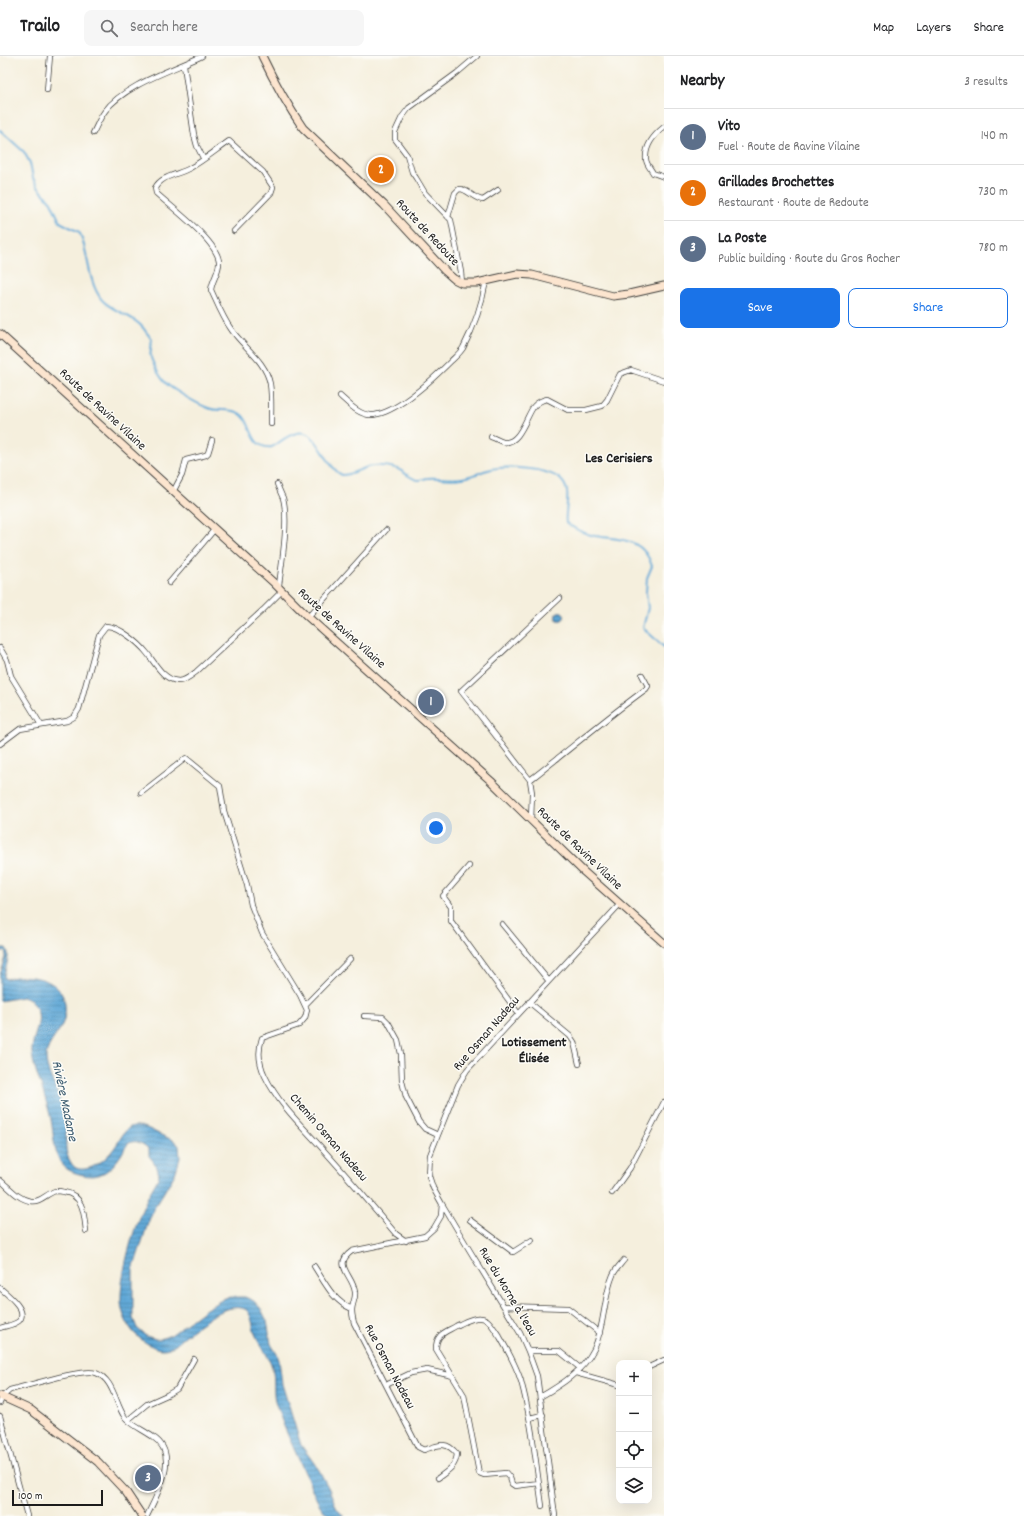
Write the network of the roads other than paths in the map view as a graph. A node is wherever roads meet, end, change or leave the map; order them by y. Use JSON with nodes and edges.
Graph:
{"nodes":[{"id":1,"x":50,"y":56,"type":"edge"},
{"id":2,"x":202,"y":56,"type":"edge"},
{"id":3,"x":262,"y":56,"type":"edge"},
{"id":4,"x":477,"y":56,"type":"edge"},
{"id":5,"x":184,"y":65,"type":"junction"},
{"id":6,"x":47,"y":90,"type":"dead end"},
{"id":7,"x":664,"y":127,"type":"edge"},
{"id":8,"x":94,"y":133,"type":"dead end"},
{"id":9,"x":203,"y":158,"type":"junction"},
{"id":10,"x":664,"y":177,"type":"edge"},
{"id":11,"x":498,"y":190,"type":"dead end"},
{"id":12,"x":448,"y":216,"type":"junction"},
{"id":13,"x":234,"y":230,"type":"dead end"},
{"id":14,"x":486,"y":281,"type":"junction"},
{"id":15,"x":462,"y":283,"type":"junction"},
{"id":16,"x":664,"y":286,"type":"edge"},
{"id":17,"x":0,"y":334,"type":"edge"},
{"id":18,"x":664,"y":381,"type":"edge"},
{"id":19,"x":340,"y":396,"type":"dead end"},
{"id":20,"x":271,"y":424,"type":"dead end"},
{"id":21,"x":492,"y":437,"type":"dead end"},
{"id":22,"x":212,"y":440,"type":"dead end"},
{"id":23,"x":277,"y":484,"type":"dead end"},
{"id":24,"x":173,"y":492,"type":"junction"},
{"id":25,"x":214,"y":530,"type":"junction"},
{"id":26,"x":386,"y":530,"type":"dead end"},
{"id":27,"x":169,"y":583,"type":"dead end"},
{"id":28,"x":280,"y":589,"type":"junction"},
{"id":29,"x":560,"y":598,"type":"dead end"},
{"id":30,"x":308,"y":616,"type":"junction"},
{"id":31,"x":0,"y":648,"type":"edge"},
{"id":32,"x":642,"y":675,"type":"dead end"},
{"id":33,"x":41,"y":725,"type":"junction"},
{"id":34,"x":0,"y":744,"type":"edge"},
{"id":35,"x":530,"y":780,"type":"junction"},
{"id":36,"x":141,"y":793,"type":"dead end"},
{"id":37,"x":531,"y":820,"type":"junction"},
{"id":38,"x":469,"y":866,"type":"dead end"},
{"id":39,"x":620,"y":904,"type":"junction"},
{"id":40,"x":502,"y":924,"type":"dead end"},
{"id":41,"x":664,"y":943,"type":"edge"},
{"id":42,"x":350,"y":958,"type":"dead end"},
{"id":43,"x":548,"y":980,"type":"junction"},
{"id":44,"x":529,"y":1002,"type":"junction"},
{"id":45,"x":305,"y":1005,"type":"junction"},
{"id":46,"x":518,"y":1013,"type":"junction"},
{"id":47,"x":364,"y":1016,"type":"dead end"},
{"id":48,"x":579,"y":1064,"type":"dead end"},
{"id":49,"x":664,"y":1102,"type":"edge"},
{"id":50,"x":438,"y":1135,"type":"junction"},
{"id":51,"x":0,"y":1180,"type":"edge"},
{"id":52,"x":612,"y":1193,"type":"dead end"},
{"id":53,"x":442,"y":1204,"type":"junction"},
{"id":54,"x":470,"y":1220,"type":"dead end"},
{"id":55,"x":86,"y":1231,"type":"dead end"},
{"id":56,"x":532,"y":1240,"type":"dead end"},
{"id":57,"x":406,"y":1241,"type":"junction"},
{"id":58,"x":624,"y":1260,"type":"dead end"},
{"id":59,"x":314,"y":1266,"type":"dead end"},
{"id":60,"x":0,"y":1288,"type":"edge"},
{"id":61,"x":504,"y":1306,"type":"junction"},
{"id":62,"x":352,"y":1310,"type":"junction"},
{"id":63,"x":0,"y":1328,"type":"edge"},
{"id":64,"x":600,"y":1333,"type":"junction"},
{"id":65,"x":528,"y":1351,"type":"junction"},
{"id":66,"x":194,"y":1359,"type":"dead end"},
{"id":67,"x":664,"y":1360,"type":"edge"},
{"id":68,"x":652,"y":1366,"type":"edge"},
{"id":69,"x":580,"y":1368,"type":"junction"},
{"id":70,"x":576,"y":1373,"type":"junction"},
{"id":71,"x":453,"y":1376,"type":"junction"},
{"id":72,"x":616,"y":1384,"type":"edge"},
{"id":73,"x":386,"y":1385,"type":"junction"},
{"id":74,"x":540,"y":1397,"type":"junction"},
{"id":75,"x":1,"y":1398,"type":"edge"},
{"id":76,"x":543,"y":1415,"type":"junction"},
{"id":77,"x":0,"y":1416,"type":"edge"},
{"id":78,"x":529,"y":1418,"type":"junction"},
{"id":79,"x":128,"y":1420,"type":"junction"},
{"id":80,"x":438,"y":1478,"type":"dead end"},
{"id":81,"x":539,"y":1484,"type":"junction"},
{"id":82,"x":542,"y":1506,"type":"dead end"},
{"id":83,"x":27,"y":1516,"type":"edge"},
{"id":84,"x":142,"y":1516,"type":"edge"},
{"id":85,"x":147,"y":1516,"type":"edge"},
{"id":86,"x":555,"y":1516,"type":"edge"}],
"edges":[{"from":1,"to":6,"type":"street"},
{"from":2,"to":5,"type":"street"},
{"from":3,"to":15,"type":"main road","name":"Route de Redoute"},
{"from":4,"to":12,"type":"street"},
{"from":5,"to":8,"type":"street"},
{"from":5,"to":9,"type":"street"},
{"from":7,"to":10,"type":"street"},
{"from":9,"to":13,"type":"street"},
{"from":9,"to":20,"type":"street"},
{"from":11,"to":12,"type":"street"},
{"from":12,"to":15,"type":"street"},
{"from":14,"to":15,"type":"main road","name":"Route de Redoute"},
{"from":14,"to":16,"type":"main road","name":"Route de Redoute"},
{"from":14,"to":19,"type":"street"},
{"from":17,"to":24,"type":"main road","name":"Route de Ravine Vilaine"},
{"from":18,"to":21,"type":"street"},
{"from":22,"to":24,"type":"street"},
{"from":23,"to":28,"type":"street"},
{"from":24,"to":25,"type":"main road","name":"Route de Ravine Vilaine"},
{"from":25,"to":27,"type":"street"},
{"from":25,"to":28,"type":"main road","name":"Route de Ravine Vilaine"},
{"from":26,"to":30,"type":"street"},
{"from":28,"to":30,"type":"main road","name":"Route de Ravine Vilaine"},
{"from":28,"to":33,"type":"street"},
{"from":29,"to":35,"type":"street"},
{"from":30,"to":37,"type":"main road","name":"Route de Ravine Vilaine"},
{"from":31,"to":33,"type":"street"},
{"from":32,"to":35,"type":"street"},
{"from":33,"to":34,"type":"street"},
{"from":35,"to":37,"type":"street"},
{"from":36,"to":45,"type":"street"},
{"from":37,"to":39,"type":"main road","name":"Route de Ravine Vilaine"},
{"from":38,"to":46,"type":"street"},
{"from":39,"to":41,"type":"main road","name":"Route de Ravine Vilaine"},
{"from":39,"to":43,"type":"street","name":"Rue Osman Nadeau"},
{"from":40,"to":43,"type":"street"},
{"from":42,"to":45,"type":"street"},
{"from":43,"to":44,"type":"street","name":"Rue Osman Nadeau"},
{"from":44,"to":46,"type":"street","name":"Rue Osman Nadeau"},
{"from":44,"to":48,"type":"street"},
{"from":45,"to":57,"type":"street","name":"Chemin Osman Nadeau"},
{"from":46,"to":50,"type":"street","name":"Rue Osman Nadeau"},
{"from":47,"to":50,"type":"street"},
{"from":49,"to":52,"type":"street"},
{"from":50,"to":53,"type":"street","name":"Rue Osman Nadeau"},
{"from":51,"to":55,"type":"street"},
{"from":53,"to":57,"type":"street","name":"Rue Osman Nadeau"},
{"from":53,"to":61,"type":"street","name":"Rue du Morne à l'eau"},
{"from":54,"to":56,"type":"street"},
{"from":57,"to":62,"type":"street","name":"Rue Osman Nadeau"},
{"from":58,"to":64,"type":"street"},
{"from":59,"to":62,"type":"street"},
{"from":60,"to":63,"type":"street"},
{"from":61,"to":64,"type":"street"},
{"from":61,"to":65,"type":"street","name":"Rue du Morne à l'eau"},
{"from":62,"to":73,"type":"street","name":"Rue Osman Nadeau"},
{"from":64,"to":69,"type":"street"},
{"from":65,"to":69,"type":"street"},
{"from":65,"to":74,"type":"street","name":"Rue du Morne à l'eau"},
{"from":66,"to":79,"type":"street"},
{"from":67,"to":68,"type":"street"},
{"from":69,"to":70,"type":"street"},
{"from":70,"to":72,"type":"street"},
{"from":70,"to":74,"type":"street"},
{"from":71,"to":73,"type":"street"},
{"from":71,"to":78,"type":"street"},
{"from":71,"to":81,"type":"street"},
{"from":73,"to":80,"type":"street","name":"Rue Osman Nadeau"},
{"from":74,"to":76,"type":"street","name":"Rue du Morne à l'eau"},
{"from":75,"to":79,"type":"street"},
{"from":75,"to":84,"type":"main road"},
{"from":76,"to":78,"type":"street"},
{"from":76,"to":86,"type":"street","name":"Rue du Morne à l'eau"},
{"from":77,"to":83,"type":"street"},
{"from":78,"to":81,"type":"street"},
{"from":79,"to":85,"type":"street"},
{"from":81,"to":82,"type":"street"}]}
